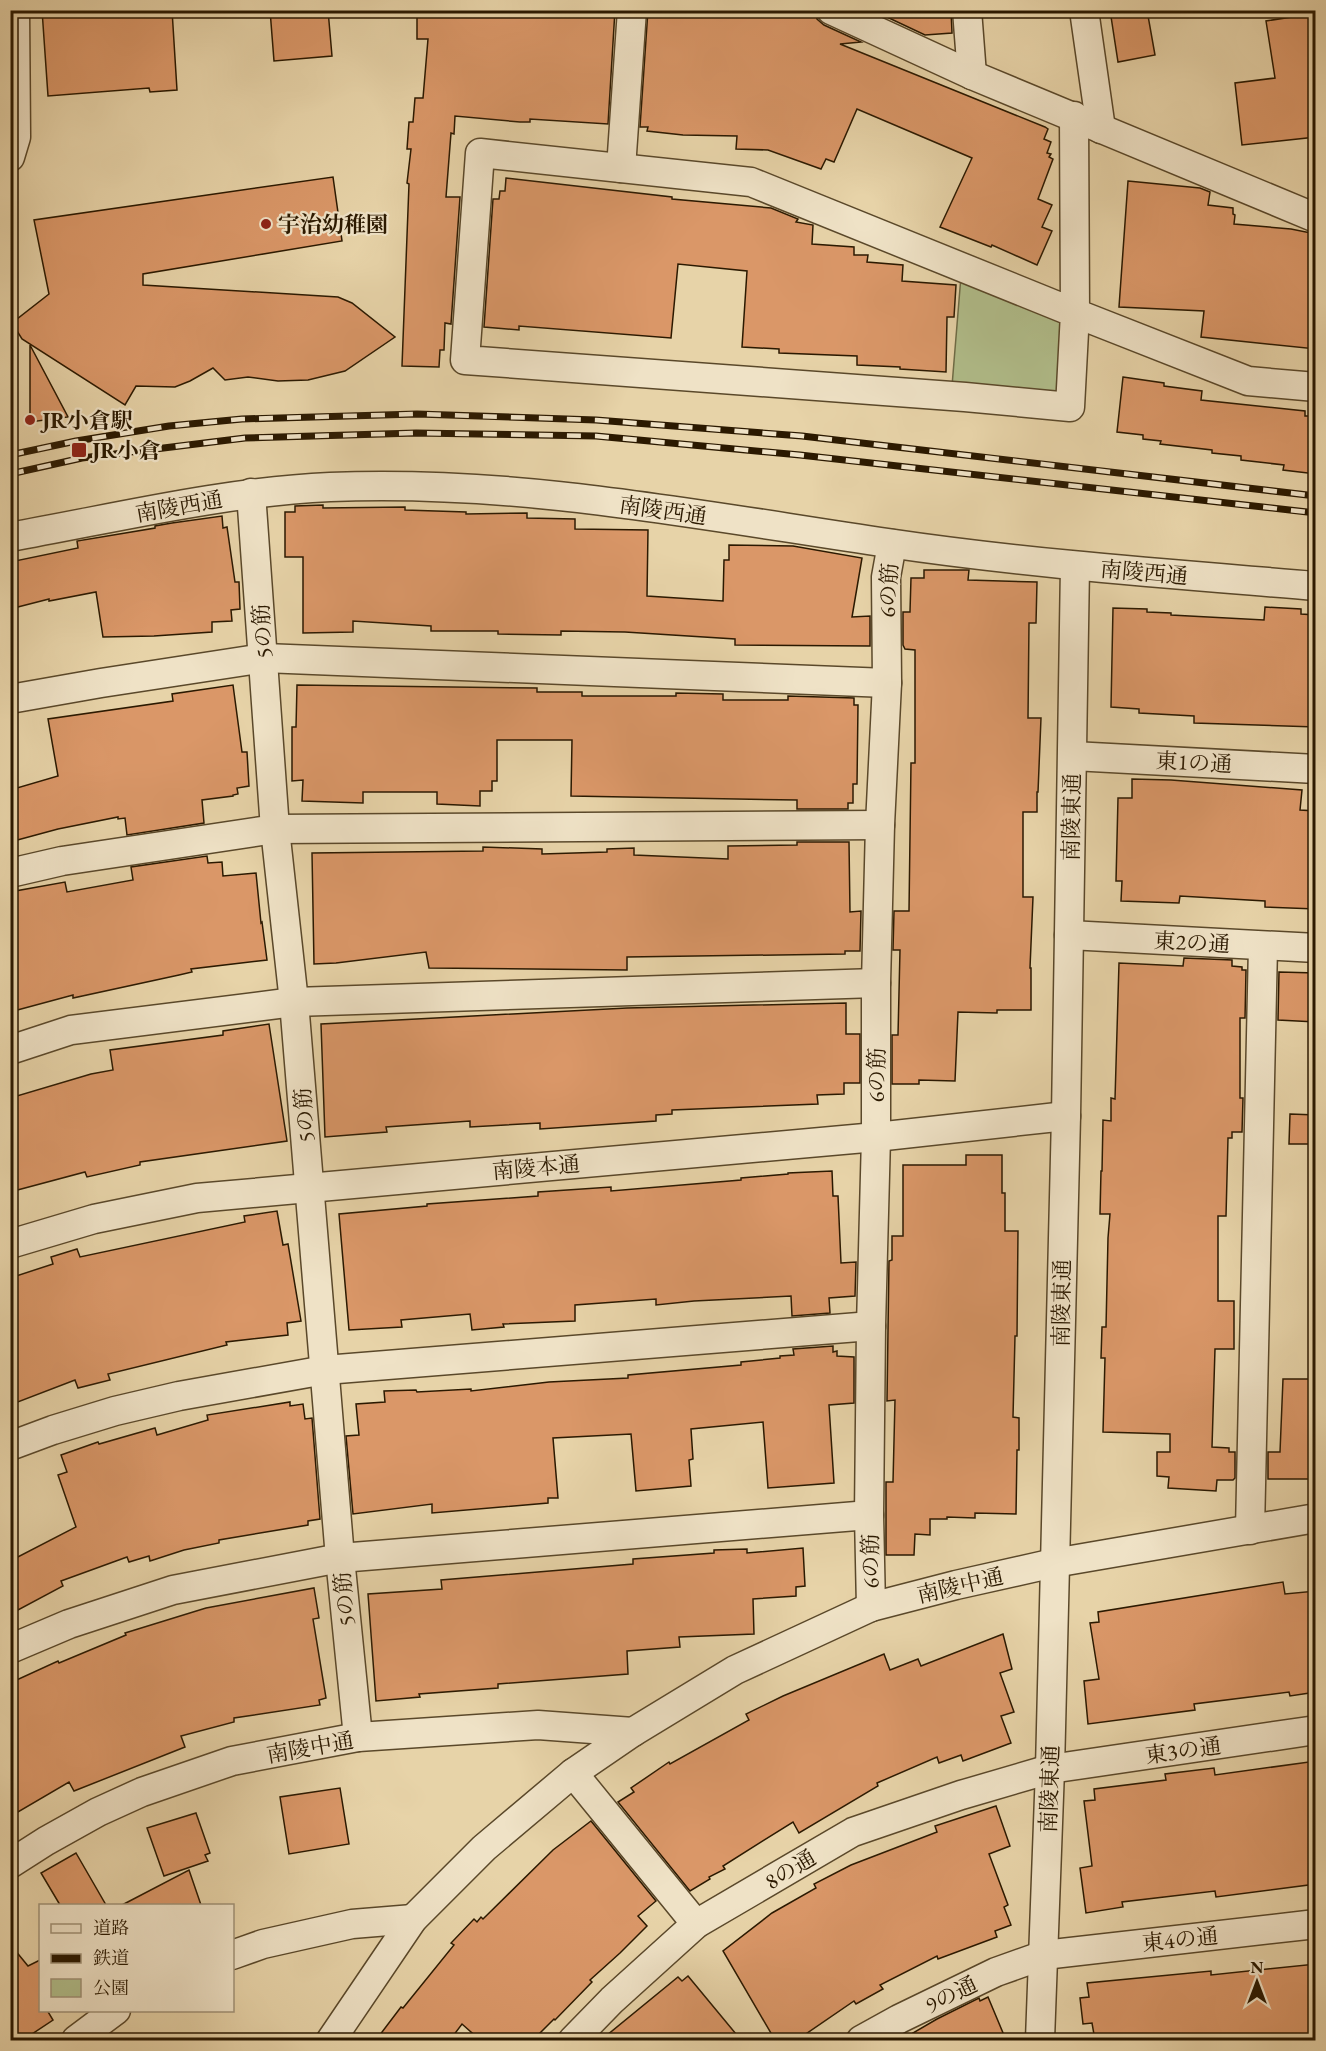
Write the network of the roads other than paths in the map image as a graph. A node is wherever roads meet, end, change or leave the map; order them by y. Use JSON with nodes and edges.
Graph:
{"nodes":[{"id":1,"x":15,"y":10,"type":"edge"},
{"id":2,"x":632,"y":10,"type":"edge"},
{"id":3,"x":831,"y":10,"type":"edge"},
{"id":4,"x":967,"y":10,"type":"edge"},
{"id":5,"x":1084,"y":10,"type":"edge"},
{"id":6,"x":972,"y":75,"type":"junction"},
{"id":7,"x":1074,"y":116,"type":"junction"},
{"id":8,"x":1101,"y":129,"type":"junction"},
{"id":9,"x":10,"y":156,"type":"edge"},
{"id":10,"x":621,"y":168,"type":"junction"},
{"id":11,"x":1316,"y":218,"type":"edge"},
{"id":12,"x":1075,"y":313,"type":"junction"},
{"id":13,"x":1316,"y":387,"type":"edge"},
{"id":14,"x":251,"y":493,"type":"junction"},
{"id":15,"x":10,"y":537,"type":"edge"},
{"id":16,"x":892,"y":544,"type":"junction"},
{"id":17,"x":1075,"y":566,"type":"junction"},
{"id":18,"x":1316,"y":586,"type":"edge"},
{"id":19,"x":264,"y":658,"type":"junction"},
{"id":20,"x":887,"y":683,"type":"junction"},
{"id":21,"x":10,"y":699,"type":"edge"},
{"id":22,"x":1073,"y":756,"type":"junction"},
{"id":23,"x":1316,"y":769,"type":"edge"},
{"id":24,"x":880,"y":825,"type":"junction"},
{"id":25,"x":275,"y":828,"type":"junction"},
{"id":26,"x":10,"y":873,"type":"edge"},
{"id":27,"x":1069,"y":935,"type":"junction"},
{"id":28,"x":1263,"y":946,"type":"junction"},
{"id":29,"x":1316,"y":948,"type":"edge"},
{"id":30,"x":876,"y":983,"type":"junction"},
{"id":31,"x":294,"y":1002,"type":"junction"},
{"id":32,"x":10,"y":1050,"type":"edge"},
{"id":33,"x":1066,"y":1116,"type":"junction"},
{"id":34,"x":876,"y":1137,"type":"junction"},
{"id":35,"x":310,"y":1186,"type":"junction"},
{"id":36,"x":10,"y":1244,"type":"edge"},
{"id":37,"x":871,"y":1326,"type":"junction"},
{"id":38,"x":325,"y":1370,"type":"junction"},
{"id":39,"x":10,"y":1446,"type":"edge"},
{"id":40,"x":869,"y":1515,"type":"junction"},
{"id":41,"x":1316,"y":1518,"type":"edge"},
{"id":42,"x":1251,"y":1530,"type":"junction"},
{"id":43,"x":340,"y":1558,"type":"junction"},
{"id":44,"x":1054,"y":1563,"type":"junction"},
{"id":45,"x":871,"y":1607,"type":"junction"},
{"id":46,"x":10,"y":1649,"type":"edge"},
{"id":47,"x":1316,"y":1731,"type":"edge"},
{"id":48,"x":633,"y":1732,"type":"junction"},
{"id":49,"x":358,"y":1737,"type":"junction"},
{"id":50,"x":1050,"y":1769,"type":"junction"},
{"id":51,"x":573,"y":1773,"type":"junction"},
{"id":52,"x":10,"y":1864,"type":"edge"},
{"id":53,"x":413,"y":1918,"type":"junction"},
{"id":54,"x":696,"y":1924,"type":"junction"},
{"id":55,"x":1316,"y":1924,"type":"edge"},
{"id":56,"x":234,"y":1954,"type":"edge"},
{"id":57,"x":1044,"y":1955,"type":"junction"},
{"id":58,"x":113,"y":2012,"type":"edge"},
{"id":59,"x":76,"y":2040,"type":"edge"},
{"id":60,"x":331,"y":2040,"type":"edge"},
{"id":61,"x":573,"y":2040,"type":"edge"},
{"id":62,"x":861,"y":2040,"type":"edge"},
{"id":63,"x":1040,"y":2040,"type":"edge"}],
"edges":[{"from":1,"to":9,"type":"street"},
{"from":2,"to":10,"type":"street"},
{"from":3,"to":6,"type":"street"},
{"from":4,"to":6,"type":"street"},
{"from":5,"to":8,"type":"street"},
{"from":6,"to":7,"type":"street"},
{"from":7,"to":8,"type":"street"},
{"from":7,"to":12,"type":"street"},
{"from":8,"to":11,"type":"street"},
{"from":10,"to":12,"type":"street"},
{"from":10,"to":12,"type":"street"},
{"from":12,"to":13,"type":"street"},
{"from":14,"to":15,"type":"street","name":"南陵西通"},
{"from":14,"to":16,"type":"street","name":"南陵西通"},
{"from":14,"to":19,"type":"street","name":"5の筋"},
{"from":16,"to":17,"type":"street","name":"南陵西通"},
{"from":16,"to":20,"type":"street","name":"6の筋"},
{"from":17,"to":18,"type":"street","name":"南陵西通"},
{"from":17,"to":22,"type":"street","name":"南陵東通"},
{"from":19,"to":20,"type":"street"},
{"from":19,"to":21,"type":"street"},
{"from":19,"to":25,"type":"street","name":"5の筋"},
{"from":20,"to":24,"type":"street","name":"6の筋"},
{"from":22,"to":23,"type":"street","name":"東1の通"},
{"from":22,"to":27,"type":"street","name":"南陵東通"},
{"from":24,"to":25,"type":"street"},
{"from":24,"to":30,"type":"street","name":"6の筋"},
{"from":25,"to":26,"type":"street"},
{"from":25,"to":31,"type":"street","name":"5の筋"},
{"from":27,"to":28,"type":"street","name":"東2の通"},
{"from":27,"to":33,"type":"street","name":"南陵東通"},
{"from":28,"to":29,"type":"street","name":"東2の通"},
{"from":28,"to":42,"type":"street"},
{"from":30,"to":31,"type":"street"},
{"from":30,"to":34,"type":"street","name":"6の筋"},
{"from":31,"to":32,"type":"street"},
{"from":31,"to":35,"type":"street","name":"5の筋"},
{"from":33,"to":34,"type":"street","name":"南陵本通"},
{"from":33,"to":44,"type":"street","name":"南陵東通"},
{"from":34,"to":35,"type":"street","name":"南陵本通"},
{"from":34,"to":37,"type":"street","name":"6の筋"},
{"from":35,"to":36,"type":"street","name":"南陵本通"},
{"from":35,"to":38,"type":"street","name":"5の筋"},
{"from":37,"to":38,"type":"street"},
{"from":37,"to":40,"type":"street","name":"6の筋"},
{"from":38,"to":39,"type":"street"},
{"from":38,"to":43,"type":"street","name":"5の筋"},
{"from":40,"to":43,"type":"street"},
{"from":40,"to":45,"type":"street","name":"6の筋"},
{"from":41,"to":42,"type":"street","name":"南陵中通"},
{"from":42,"to":44,"type":"street","name":"南陵中通"},
{"from":43,"to":46,"type":"street"},
{"from":43,"to":49,"type":"street","name":"5の筋"},
{"from":44,"to":45,"type":"street","name":"南陵中通"},
{"from":44,"to":50,"type":"street","name":"南陵東通"},
{"from":45,"to":48,"type":"street","name":"南陵中通"},
{"from":47,"to":50,"type":"street","name":"東3の通"},
{"from":48,"to":49,"type":"street","name":"南陵中通"},
{"from":48,"to":51,"type":"street","name":"南陵中通"},
{"from":49,"to":52,"type":"street","name":"南陵中通"},
{"from":50,"to":54,"type":"street","name":"8の通"},
{"from":50,"to":57,"type":"street","name":"南陵東通"},
{"from":51,"to":53,"type":"street","name":"南陵中通"},
{"from":51,"to":54,"type":"street"},
{"from":53,"to":56,"type":"street"},
{"from":53,"to":60,"type":"street","name":"南陵中通"},
{"from":54,"to":61,"type":"street","name":"8の通"},
{"from":55,"to":57,"type":"street","name":"東4の通"},
{"from":57,"to":62,"type":"street","name":"9の通"},
{"from":57,"to":63,"type":"street","name":"南陵東通"},
{"from":58,"to":59,"type":"street"}]}
